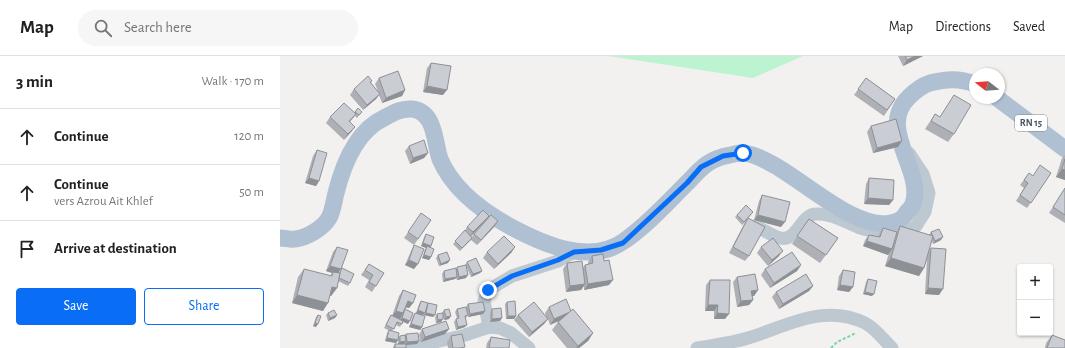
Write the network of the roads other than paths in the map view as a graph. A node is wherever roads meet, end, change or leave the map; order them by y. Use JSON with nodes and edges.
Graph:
{"nodes":[{"id":1,"x":969,"y":83,"type":"edge"},
{"id":2,"x":1005,"y":104,"type":"edge"},
{"id":3,"x":899,"y":138,"type":"junction"},
{"id":4,"x":1065,"y":149,"type":"edge"},
{"id":5,"x":755,"y":226,"type":"edge"},
{"id":6,"x":280,"y":238,"type":"edge"},
{"id":7,"x":574,"y":252,"type":"junction"},
{"id":8,"x":488,"y":327,"type":"junction"},
{"id":9,"x":408,"y":348,"type":"edge"},
{"id":10,"x":529,"y":348,"type":"edge"},
{"id":11,"x":697,"y":348,"type":"edge"},
{"id":12,"x":892,"y":348,"type":"edge"}],
"edges":[{"from":1,"to":3,"type":"main road"},
{"from":2,"to":4,"type":"main road","number":"RN 15"},
{"from":3,"to":5,"type":"street"},
{"from":3,"to":7,"type":"main road"},
{"from":6,"to":7,"type":"main road"},
{"from":7,"to":8,"type":"street"},
{"from":8,"to":9,"type":"street"},
{"from":8,"to":10,"type":"street"},
{"from":11,"to":12,"type":"street"}]}
